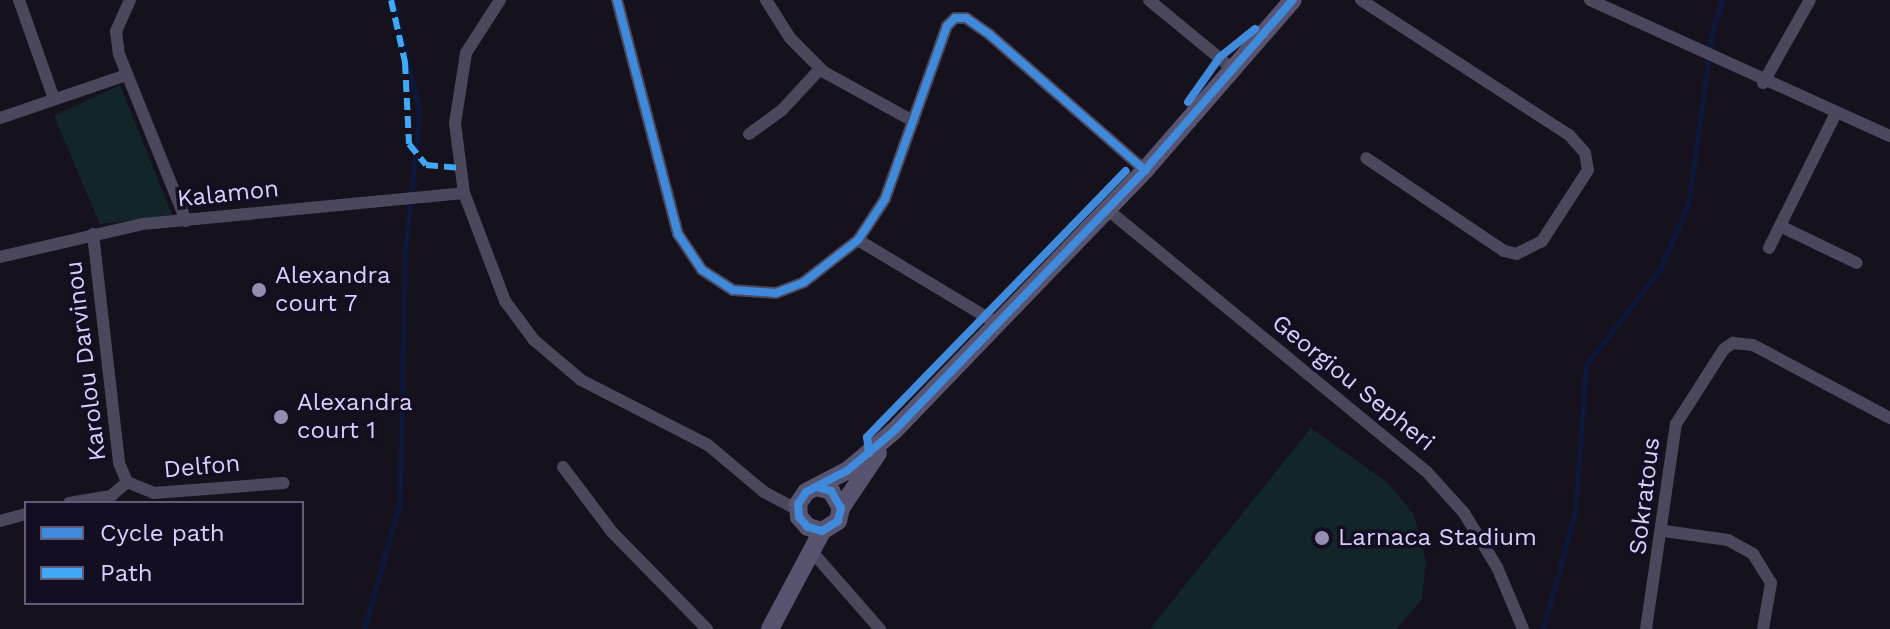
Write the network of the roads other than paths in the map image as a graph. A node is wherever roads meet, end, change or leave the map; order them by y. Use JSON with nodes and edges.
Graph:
{"nodes":[{"id":1,"x":19,"y":0,"type":"edge"},
{"id":2,"x":130,"y":0,"type":"edge"},
{"id":3,"x":500,"y":0,"type":"edge"},
{"id":4,"x":617,"y":0,"type":"edge"},
{"id":5,"x":766,"y":0,"type":"edge"},
{"id":6,"x":1149,"y":0,"type":"edge"},
{"id":7,"x":1293,"y":0,"type":"edge"},
{"id":8,"x":1361,"y":0,"type":"edge"},
{"id":9,"x":1590,"y":0,"type":"edge"},
{"id":10,"x":1810,"y":0,"type":"edge"},
{"id":11,"x":820,"y":69,"type":"junction"},
{"id":12,"x":1234,"y":70,"type":"junction"},
{"id":13,"x":126,"y":75,"type":"junction"},
{"id":14,"x":1763,"y":83,"type":"junction"},
{"id":15,"x":54,"y":99,"type":"junction"},
{"id":16,"x":1836,"y":113,"type":"junction"},
{"id":17,"x":0,"y":118,"type":"edge"},
{"id":18,"x":913,"y":121,"type":"junction"},
{"id":19,"x":749,"y":134,"type":"dead end"},
{"id":20,"x":1890,"y":136,"type":"edge"},
{"id":21,"x":1366,"y":158,"type":"dead end"},
{"id":22,"x":1145,"y":170,"type":"junction"},
{"id":23,"x":464,"y":193,"type":"junction"},
{"id":24,"x":1108,"y":210,"type":"junction"},
{"id":25,"x":186,"y":221,"type":"junction"},
{"id":26,"x":1780,"y":226,"type":"junction"},
{"id":27,"x":93,"y":234,"type":"junction"},
{"id":28,"x":858,"y":240,"type":"junction"},
{"id":29,"x":1769,"y":248,"type":"dead end"},
{"id":30,"x":0,"y":257,"type":"edge"},
{"id":31,"x":1857,"y":263,"type":"dead end"},
{"id":32,"x":998,"y":324,"type":"junction"},
{"id":33,"x":1890,"y":418,"type":"edge"},
{"id":34,"x":888,"y":437,"type":"junction"},
{"id":35,"x":563,"y":467,"type":"dead end"},
{"id":36,"x":127,"y":482,"type":"junction"},
{"id":37,"x":284,"y":483,"type":"dead end"},
{"id":38,"x":817,"y":487,"type":"junction"},
{"id":39,"x":81,"y":501,"type":"edge"},
{"id":40,"x":841,"y":508,"type":"junction"},
{"id":41,"x":798,"y":510,"type":"junction"},
{"id":42,"x":24,"y":515,"type":"edge"},
{"id":43,"x":0,"y":521,"type":"edge"},
{"id":44,"x":822,"y":531,"type":"junction"},
{"id":45,"x":1664,"y":531,"type":"junction"},
{"id":46,"x":814,"y":554,"type":"junction"},
{"id":47,"x":707,"y":629,"type":"edge"},
{"id":48,"x":770,"y":629,"type":"edge"},
{"id":49,"x":880,"y":629,"type":"edge"},
{"id":50,"x":1523,"y":629,"type":"edge"},
{"id":51,"x":1646,"y":629,"type":"edge"},
{"id":52,"x":1763,"y":629,"type":"edge"}],
"edges":[{"from":1,"to":15,"type":"street"},
{"from":2,"to":13,"type":"street"},
{"from":3,"to":23,"type":"street"},
{"from":4,"to":28,"type":"street"},
{"from":5,"to":11,"type":"street"},
{"from":6,"to":12,"type":"street"},
{"from":7,"to":12,"type":"street"},
{"from":8,"to":21,"type":"street"},
{"from":9,"to":14,"type":"street"},
{"from":10,"to":14,"type":"street"},
{"from":11,"to":18,"type":"street"},
{"from":11,"to":19,"type":"street"},
{"from":12,"to":22,"type":"street"},
{"from":13,"to":15,"type":"street"},
{"from":13,"to":25,"type":"street"},
{"from":14,"to":16,"type":"street"},
{"from":15,"to":17,"type":"street"},
{"from":16,"to":20,"type":"street"},
{"from":16,"to":26,"type":"street"},
{"from":18,"to":22,"type":"street"},
{"from":18,"to":28,"type":"street"},
{"from":22,"to":24,"type":"street"},
{"from":23,"to":25,"type":"street","name":"Kalamon"},
{"from":23,"to":41,"type":"street"},
{"from":24,"to":32,"type":"street"},
{"from":24,"to":50,"type":"street","name":"Georgiou Sepheri"},
{"from":25,"to":27,"type":"street","name":"Kalamon"},
{"from":26,"to":29,"type":"street"},
{"from":26,"to":31,"type":"street"},
{"from":27,"to":30,"type":"street","name":"Kalamon"},
{"from":27,"to":36,"type":"street","name":"Karolou Darvinou"},
{"from":28,"to":32,"type":"street"},
{"from":32,"to":34,"type":"street"},
{"from":33,"to":45,"type":"street","name":"Sokratous"},
{"from":34,"to":38,"type":"street"},
{"from":34,"to":40,"type":"street"},
{"from":35,"to":47,"type":"street"},
{"from":36,"to":37,"type":"street","name":"Delfon"},
{"from":36,"to":39,"type":"street"},
{"from":38,"to":40,"type":"street"},
{"from":38,"to":41,"type":"street"},
{"from":40,"to":44,"type":"street"},
{"from":41,"to":44,"type":"street"},
{"from":42,"to":43,"type":"street"},
{"from":44,"to":46,"type":"street"},
{"from":45,"to":51,"type":"street","name":"Sokratous"},
{"from":45,"to":52,"type":"street"},
{"from":46,"to":48,"type":"street"},
{"from":46,"to":49,"type":"street"}]}
